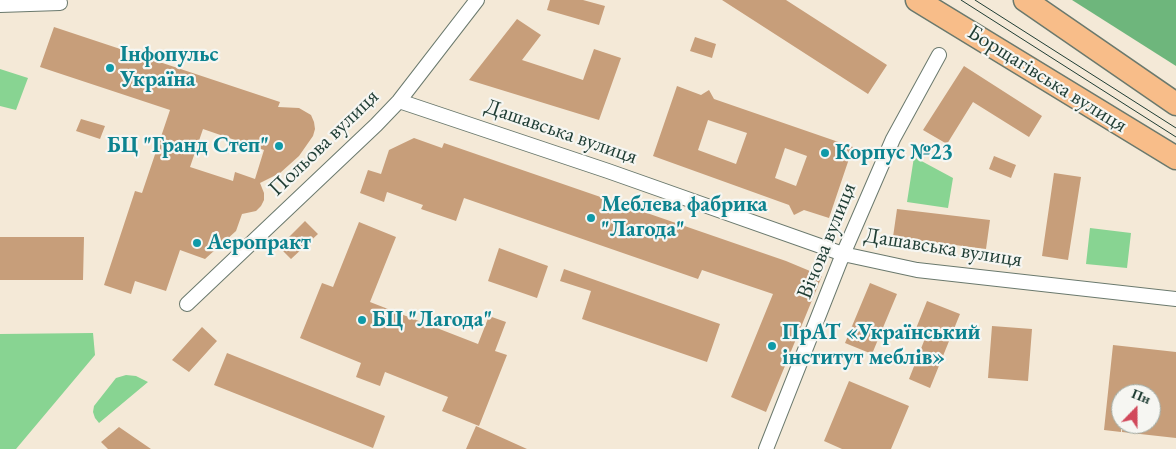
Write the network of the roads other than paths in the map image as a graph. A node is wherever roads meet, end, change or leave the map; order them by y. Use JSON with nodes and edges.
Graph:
{"nodes":[{"id":1,"x":477,"y":0,"type":"edge"},
{"id":2,"x":917,"y":0,"type":"edge"},
{"id":3,"x":1025,"y":0,"type":"edge"},
{"id":4,"x":60,"y":3,"type":"dead end"},
{"id":5,"x":0,"y":5,"type":"edge"},
{"id":6,"x":939,"y":55,"type":"dead end"},
{"id":7,"x":399,"y":101,"type":"junction"},
{"id":8,"x":1176,"y":104,"type":"edge"},
{"id":9,"x":1176,"y":158,"type":"edge"},
{"id":10,"x":843,"y":254,"type":"junction"},
{"id":11,"x":1176,"y":299,"type":"edge"},
{"id":12,"x":187,"y":304,"type":"dead end"},
{"id":13,"x":766,"y":449,"type":"edge"}],
"edges":[{"from":1,"to":7,"type":"street","name":"Польова вулиця"},
{"from":2,"to":9,"type":"main road","name":"Борщагівська вулиця"},
{"from":3,"to":8,"type":"main road"},
{"from":4,"to":5,"type":"street"},
{"from":6,"to":10,"type":"street","name":"Вічова вулиця"},
{"from":7,"to":10,"type":"street","name":"Дашавська вулиця"},
{"from":7,"to":12,"type":"street","name":"Польова вулиця"},
{"from":10,"to":11,"type":"street","name":"Дашавська вулиця"},
{"from":10,"to":13,"type":"street","name":"Вічова вулиця"}]}
